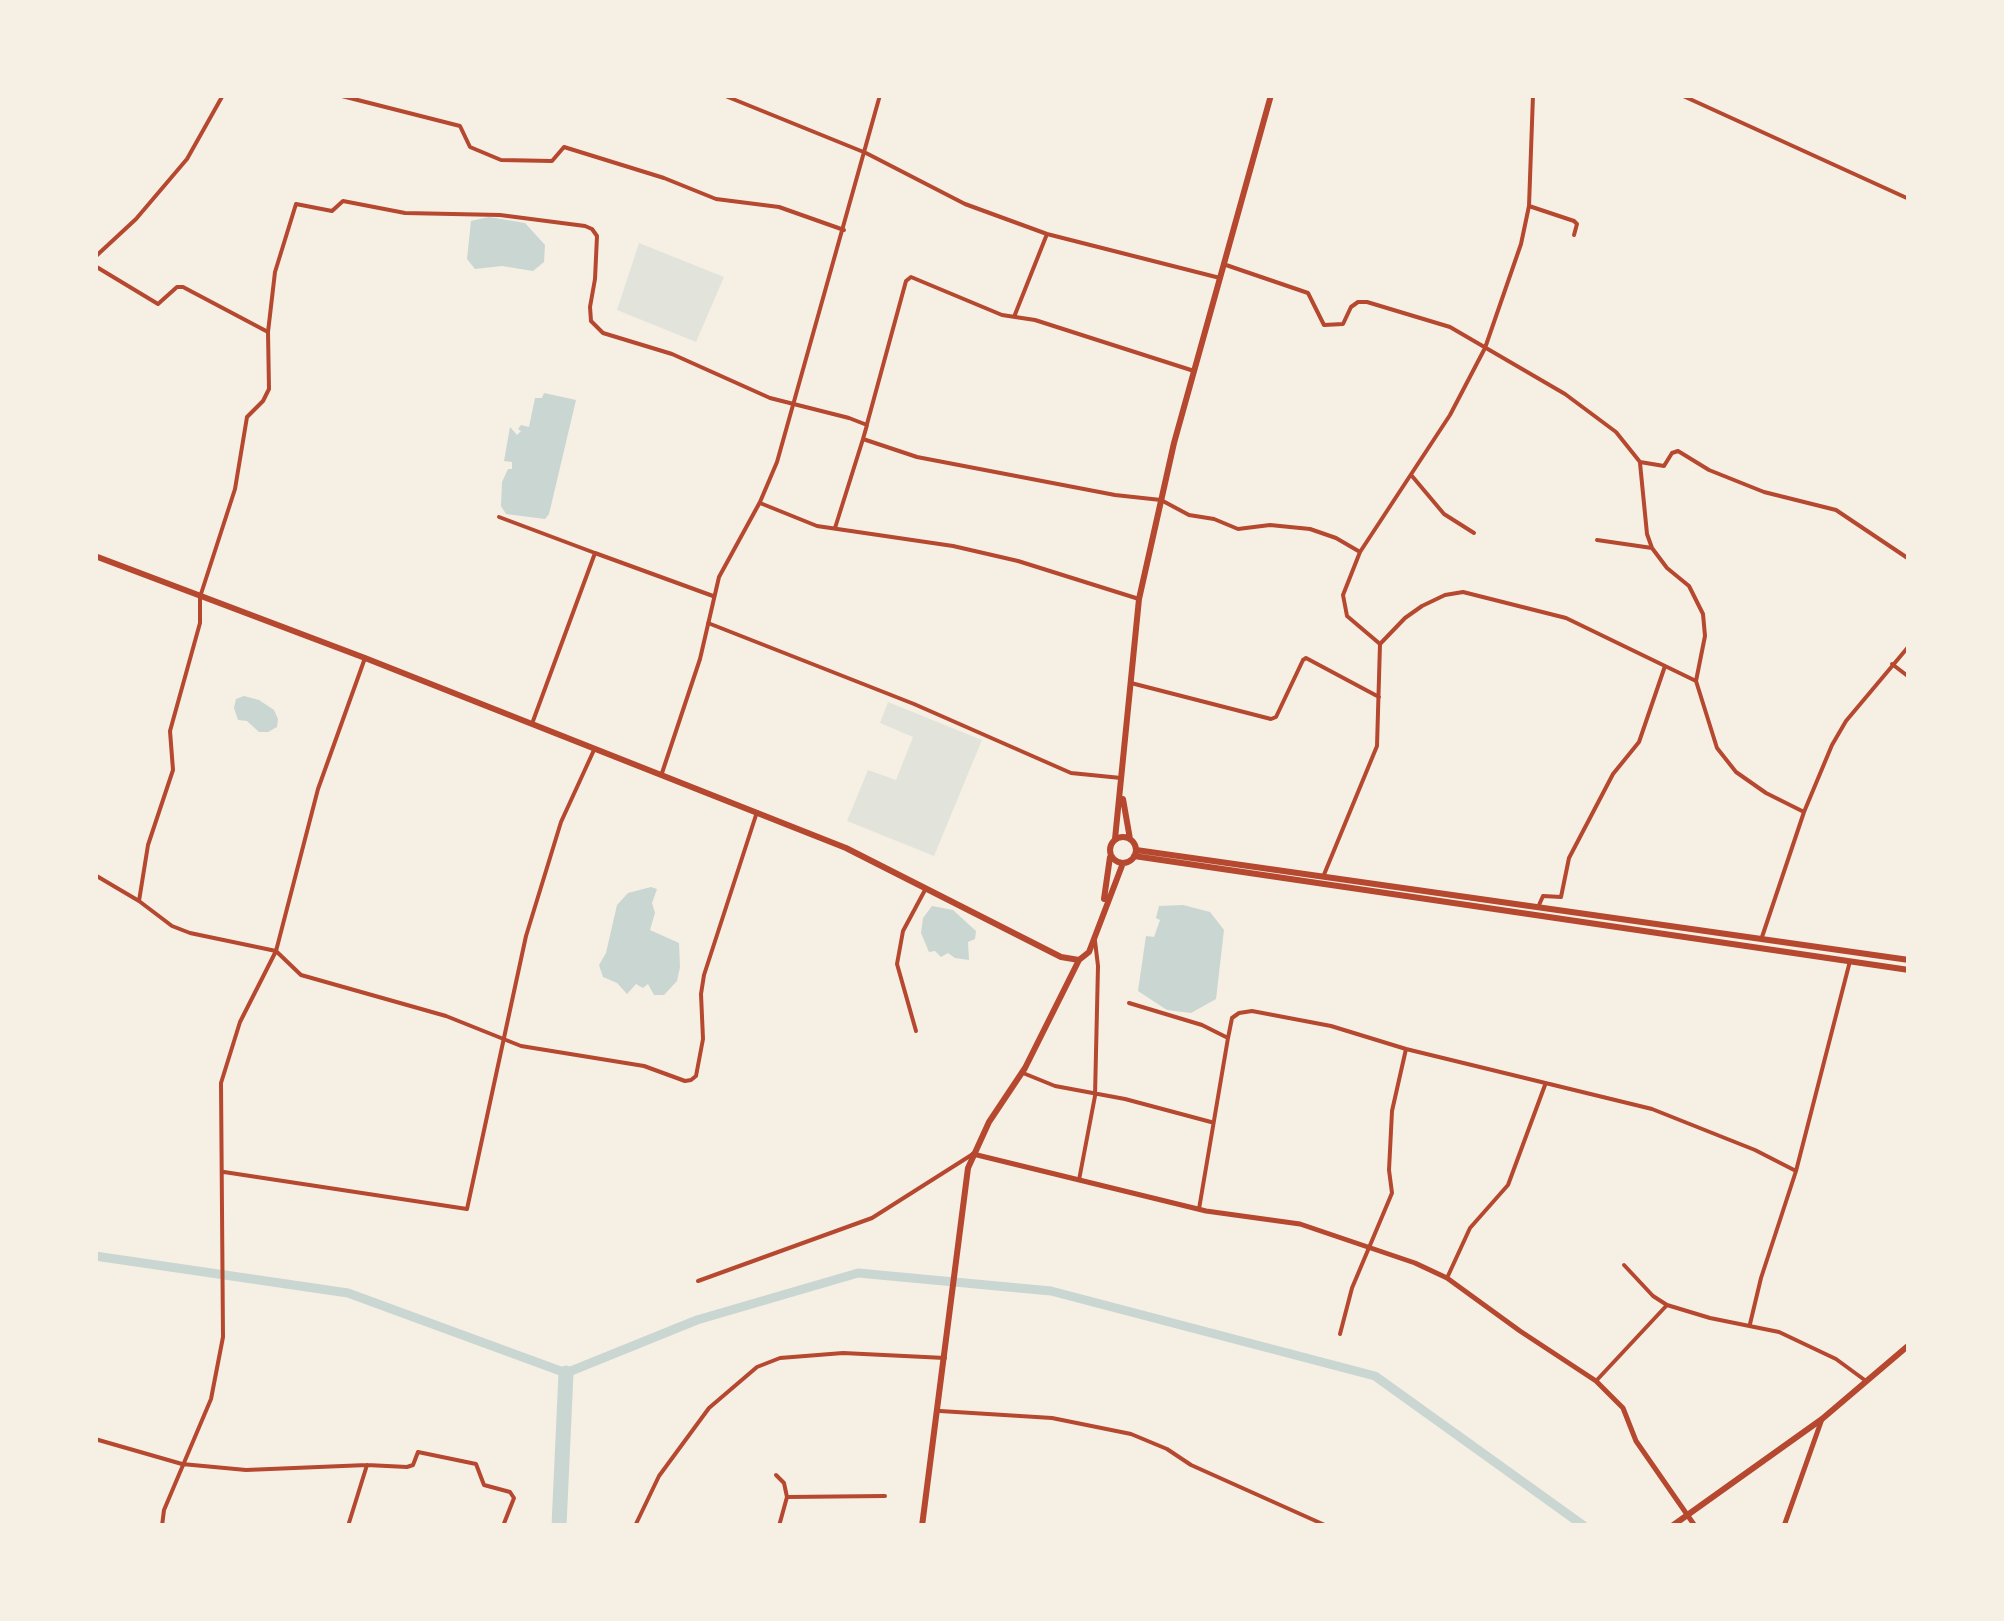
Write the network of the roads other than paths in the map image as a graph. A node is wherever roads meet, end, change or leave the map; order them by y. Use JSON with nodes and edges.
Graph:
{"nodes":[{"id":1,"x":223,"y":95,"type":"edge"},
{"id":2,"x":338,"y":95,"type":"edge"},
{"id":3,"x":724,"y":95,"type":"edge"},
{"id":4,"x":880,"y":95,"type":"edge"},
{"id":5,"x":1271,"y":95,"type":"edge"},
{"id":6,"x":1533,"y":95,"type":"edge"},
{"id":7,"x":1680,"y":95,"type":"edge"},
{"id":8,"x":866,"y":153,"type":"junction"},
{"id":9,"x":1909,"y":199,"type":"edge"},
{"id":10,"x":1530,"y":206,"type":"junction"},
{"id":11,"x":844,"y":230,"type":"junction"},
{"id":12,"x":1047,"y":234,"type":"junction"},
{"id":13,"x":1574,"y":235,"type":"dead end"},
{"id":14,"x":95,"y":257,"type":"edge"},
{"id":15,"x":1224,"y":264,"type":"junction"},
{"id":16,"x":95,"y":266,"type":"edge"},
{"id":17,"x":1220,"y":278,"type":"junction"},
{"id":18,"x":1014,"y":317,"type":"junction"},
{"id":19,"x":268,"y":332,"type":"junction"},
{"id":20,"x":1485,"y":348,"type":"junction"},
{"id":21,"x":1194,"y":371,"type":"junction"},
{"id":22,"x":793,"y":403,"type":"junction"},
{"id":23,"x":866,"y":425,"type":"junction"},
{"id":24,"x":863,"y":439,"type":"junction"},
{"id":25,"x":1640,"y":462,"type":"junction"},
{"id":26,"x":1410,"y":474,"type":"junction"},
{"id":27,"x":1160,"y":500,"type":"junction"},
{"id":28,"x":760,"y":503,"type":"junction"},
{"id":29,"x":499,"y":517,"type":"dead end"},
{"id":30,"x":835,"y":528,"type":"junction"},
{"id":31,"x":1474,"y":533,"type":"dead end"},
{"id":32,"x":1597,"y":540,"type":"dead end"},
{"id":33,"x":1652,"y":548,"type":"junction"},
{"id":34,"x":1360,"y":552,"type":"junction"},
{"id":35,"x":596,"y":553,"type":"junction"},
{"id":36,"x":95,"y":556,"type":"edge"},
{"id":37,"x":1909,"y":559,"type":"edge"},
{"id":38,"x":713,"y":596,"type":"junction"},
{"id":39,"x":200,"y":597,"type":"junction"},
{"id":40,"x":1139,"y":599,"type":"junction"},
{"id":41,"x":708,"y":623,"type":"junction"},
{"id":42,"x":1380,"y":644,"type":"junction"},
{"id":43,"x":1909,"y":646,"type":"edge"},
{"id":44,"x":365,"y":658,"type":"junction"},
{"id":45,"x":1892,"y":664,"type":"junction"},
{"id":46,"x":1665,"y":666,"type":"junction"},
{"id":47,"x":1909,"y":676,"type":"edge"},
{"id":48,"x":1696,"y":682,"type":"junction"},
{"id":49,"x":1130,"y":683,"type":"junction"},
{"id":50,"x":1379,"y":697,"type":"junction"},
{"id":51,"x":532,"y":724,"type":"junction"},
{"id":52,"x":594,"y":750,"type":"junction"},
{"id":53,"x":661,"y":775,"type":"junction"},
{"id":54,"x":1121,"y":780,"type":"junction"},
{"id":55,"x":758,"y":812,"type":"junction"},
{"id":56,"x":1804,"y":812,"type":"junction"},
{"id":57,"x":1115,"y":839,"type":"junction"},
{"id":58,"x":1130,"y":839,"type":"junction"},
{"id":59,"x":1135,"y":853,"type":"junction"},
{"id":60,"x":1110,"y":854,"type":"junction"},
{"id":61,"x":1123,"y":863,"type":"junction"},
{"id":62,"x":95,"y":876,"type":"edge"},
{"id":63,"x":1322,"y":878,"type":"junction"},
{"id":64,"x":927,"y":886,"type":"junction"},
{"id":65,"x":139,"y":900,"type":"junction"},
{"id":66,"x":1538,"y":908,"type":"junction"},
{"id":67,"x":1103,"y":910,"type":"junction"},
{"id":68,"x":1094,"y":936,"type":"junction"},
{"id":69,"x":1762,"y":939,"type":"junction"},
{"id":70,"x":276,"y":951,"type":"junction"},
{"id":71,"x":1079,"y":960,"type":"junction"},
{"id":72,"x":1909,"y":960,"type":"edge"},
{"id":73,"x":1850,"y":961,"type":"junction"},
{"id":74,"x":1909,"y":970,"type":"edge"},
{"id":75,"x":1129,"y":1002,"type":"dead end"},
{"id":76,"x":916,"y":1032,"type":"dead end"},
{"id":77,"x":502,"y":1036,"type":"junction"},
{"id":78,"x":1228,"y":1038,"type":"junction"},
{"id":79,"x":1406,"y":1049,"type":"junction"},
{"id":80,"x":1022,"y":1072,"type":"junction"},
{"id":81,"x":1545,"y":1086,"type":"junction"},
{"id":82,"x":1094,"y":1096,"type":"junction"},
{"id":83,"x":1211,"y":1122,"type":"junction"},
{"id":84,"x":973,"y":1154,"type":"junction"},
{"id":85,"x":1796,"y":1171,"type":"junction"},
{"id":86,"x":224,"y":1172,"type":"junction"},
{"id":87,"x":1078,"y":1181,"type":"junction"},
{"id":88,"x":1199,"y":1209,"type":"junction"},
{"id":89,"x":1371,"y":1249,"type":"junction"},
{"id":90,"x":1624,"y":1266,"type":"dead end"},
{"id":91,"x":1447,"y":1278,"type":"junction"},
{"id":92,"x":698,"y":1281,"type":"dead end"},
{"id":93,"x":1666,"y":1305,"type":"junction"},
{"id":94,"x":1750,"y":1324,"type":"junction"},
{"id":95,"x":1340,"y":1334,"type":"dead end"},
{"id":96,"x":1909,"y":1345,"type":"edge"},
{"id":97,"x":946,"y":1356,"type":"junction"},
{"id":98,"x":1596,"y":1381,"type":"junction"},
{"id":99,"x":1866,"y":1381,"type":"junction"},
{"id":100,"x":938,"y":1411,"type":"junction"},
{"id":101,"x":1822,"y":1419,"type":"junction"},
{"id":102,"x":95,"y":1439,"type":"edge"},
{"id":103,"x":182,"y":1464,"type":"junction"},
{"id":104,"x":367,"y":1465,"type":"junction"},
{"id":105,"x":776,"y":1475,"type":"dead end"},
{"id":106,"x":885,"y":1496,"type":"dead end"},
{"id":107,"x":787,"y":1497,"type":"junction"},
{"id":108,"x":162,"y":1526,"type":"edge"},
{"id":109,"x":348,"y":1526,"type":"edge"},
{"id":110,"x":503,"y":1526,"type":"edge"},
{"id":111,"x":635,"y":1526,"type":"edge"},
{"id":112,"x":779,"y":1526,"type":"edge"},
{"id":113,"x":922,"y":1526,"type":"edge"},
{"id":114,"x":1327,"y":1526,"type":"edge"},
{"id":115,"x":1672,"y":1526,"type":"edge"},
{"id":116,"x":1696,"y":1526,"type":"edge"},
{"id":117,"x":1784,"y":1526,"type":"edge"}],
"edges":[{"from":1,"to":14,"type":"street"},
{"from":2,"to":11,"type":"street"},
{"from":3,"to":8,"type":"street"},
{"from":4,"to":8,"type":"street"},
{"from":5,"to":15,"type":"main road"},
{"from":6,"to":10,"type":"street"},
{"from":7,"to":9,"type":"street"},
{"from":8,"to":11,"type":"street"},
{"from":8,"to":12,"type":"street"},
{"from":10,"to":13,"type":"street"},
{"from":10,"to":20,"type":"street"},
{"from":11,"to":22,"type":"street"},
{"from":12,"to":17,"type":"street"},
{"from":12,"to":18,"type":"street"},
{"from":15,"to":17,"type":"main road"},
{"from":15,"to":20,"type":"street"},
{"from":16,"to":19,"type":"street"},
{"from":17,"to":21,"type":"main road"},
{"from":18,"to":21,"type":"street"},
{"from":18,"to":23,"type":"street"},
{"from":19,"to":22,"type":"street"},
{"from":19,"to":39,"type":"street"},
{"from":20,"to":25,"type":"street"},
{"from":20,"to":26,"type":"street"},
{"from":21,"to":27,"type":"main road"},
{"from":22,"to":23,"type":"street"},
{"from":22,"to":28,"type":"street"},
{"from":23,"to":24,"type":"street"},
{"from":24,"to":27,"type":"street"},
{"from":24,"to":30,"type":"street"},
{"from":25,"to":33,"type":"street"},
{"from":25,"to":37,"type":"street"},
{"from":26,"to":31,"type":"street"},
{"from":26,"to":34,"type":"street"},
{"from":27,"to":34,"type":"street"},
{"from":27,"to":40,"type":"main road"},
{"from":28,"to":30,"type":"street"},
{"from":28,"to":38,"type":"street"},
{"from":29,"to":35,"type":"street"},
{"from":30,"to":40,"type":"street"},
{"from":32,"to":33,"type":"street"},
{"from":33,"to":48,"type":"street"},
{"from":34,"to":42,"type":"street"},
{"from":35,"to":38,"type":"street"},
{"from":35,"to":51,"type":"street"},
{"from":36,"to":39,"type":"main road"},
{"from":38,"to":41,"type":"street"},
{"from":39,"to":44,"type":"main road"},
{"from":39,"to":65,"type":"street"},
{"from":40,"to":49,"type":"main road"},
{"from":41,"to":53,"type":"street"},
{"from":41,"to":54,"type":"street"},
{"from":42,"to":46,"type":"street"},
{"from":42,"to":50,"type":"street"},
{"from":43,"to":45,"type":"street"},
{"from":44,"to":51,"type":"main road"},
{"from":44,"to":70,"type":"street"},
{"from":45,"to":47,"type":"street"},
{"from":45,"to":56,"type":"street"},
{"from":46,"to":48,"type":"street"},
{"from":46,"to":66,"type":"street"},
{"from":48,"to":56,"type":"street"},
{"from":49,"to":50,"type":"street"},
{"from":49,"to":54,"type":"main road"},
{"from":50,"to":63,"type":"street"},
{"from":51,"to":52,"type":"main road"},
{"from":52,"to":53,"type":"main road"},
{"from":52,"to":77,"type":"street"},
{"from":53,"to":55,"type":"main road"},
{"from":54,"to":57,"type":"main road"},
{"from":54,"to":58,"type":"main road"},
{"from":55,"to":64,"type":"main road"},
{"from":55,"to":77,"type":"street"},
{"from":56,"to":69,"type":"street"},
{"from":57,"to":58,"type":"main road"},
{"from":57,"to":60,"type":"main road"},
{"from":58,"to":59,"type":"main road"},
{"from":59,"to":61,"type":"main road"},
{"from":59,"to":63,"type":"main road"},
{"from":59,"to":73,"type":"main road"},
{"from":60,"to":61,"type":"main road"},
{"from":60,"to":67,"type":"main road"},
{"from":61,"to":67,"type":"main road"},
{"from":62,"to":65,"type":"street"},
{"from":63,"to":66,"type":"main road"},
{"from":64,"to":71,"type":"main road"},
{"from":64,"to":76,"type":"street"},
{"from":65,"to":70,"type":"street"},
{"from":66,"to":69,"type":"main road"},
{"from":67,"to":68,"type":"main road"},
{"from":68,"to":71,"type":"main road"},
{"from":68,"to":82,"type":"street"},
{"from":69,"to":72,"type":"main road"},
{"from":70,"to":77,"type":"street"},
{"from":70,"to":86,"type":"street"},
{"from":71,"to":80,"type":"main road"},
{"from":73,"to":74,"type":"main road"},
{"from":73,"to":85,"type":"street"},
{"from":75,"to":78,"type":"street"},
{"from":77,"to":86,"type":"street"},
{"from":78,"to":79,"type":"street"},
{"from":78,"to":83,"type":"street"},
{"from":79,"to":81,"type":"street"},
{"from":79,"to":89,"type":"street"},
{"from":80,"to":82,"type":"street"},
{"from":80,"to":84,"type":"main road"},
{"from":81,"to":85,"type":"street"},
{"from":81,"to":91,"type":"street"},
{"from":82,"to":83,"type":"street"},
{"from":82,"to":87,"type":"street"},
{"from":83,"to":88,"type":"street"},
{"from":84,"to":87,"type":"street"},
{"from":84,"to":92,"type":"street"},
{"from":84,"to":97,"type":"main road"},
{"from":85,"to":94,"type":"street"},
{"from":86,"to":103,"type":"street"},
{"from":87,"to":88,"type":"street"},
{"from":88,"to":89,"type":"street"},
{"from":89,"to":91,"type":"street"},
{"from":89,"to":95,"type":"street"},
{"from":90,"to":93,"type":"street"},
{"from":91,"to":98,"type":"street"},
{"from":93,"to":94,"type":"street"},
{"from":93,"to":98,"type":"street"},
{"from":94,"to":99,"type":"street"},
{"from":96,"to":99,"type":"main road"},
{"from":97,"to":100,"type":"main road"},
{"from":97,"to":111,"type":"street"},
{"from":98,"to":116,"type":"street"},
{"from":99,"to":101,"type":"main road"},
{"from":100,"to":113,"type":"main road"},
{"from":100,"to":114,"type":"street"},
{"from":101,"to":115,"type":"main road"},
{"from":101,"to":117,"type":"street"},
{"from":102,"to":103,"type":"street"},
{"from":103,"to":104,"type":"street"},
{"from":103,"to":108,"type":"street"},
{"from":104,"to":109,"type":"street"},
{"from":104,"to":110,"type":"street"},
{"from":105,"to":107,"type":"street"},
{"from":106,"to":107,"type":"street"},
{"from":107,"to":112,"type":"street"}]}
